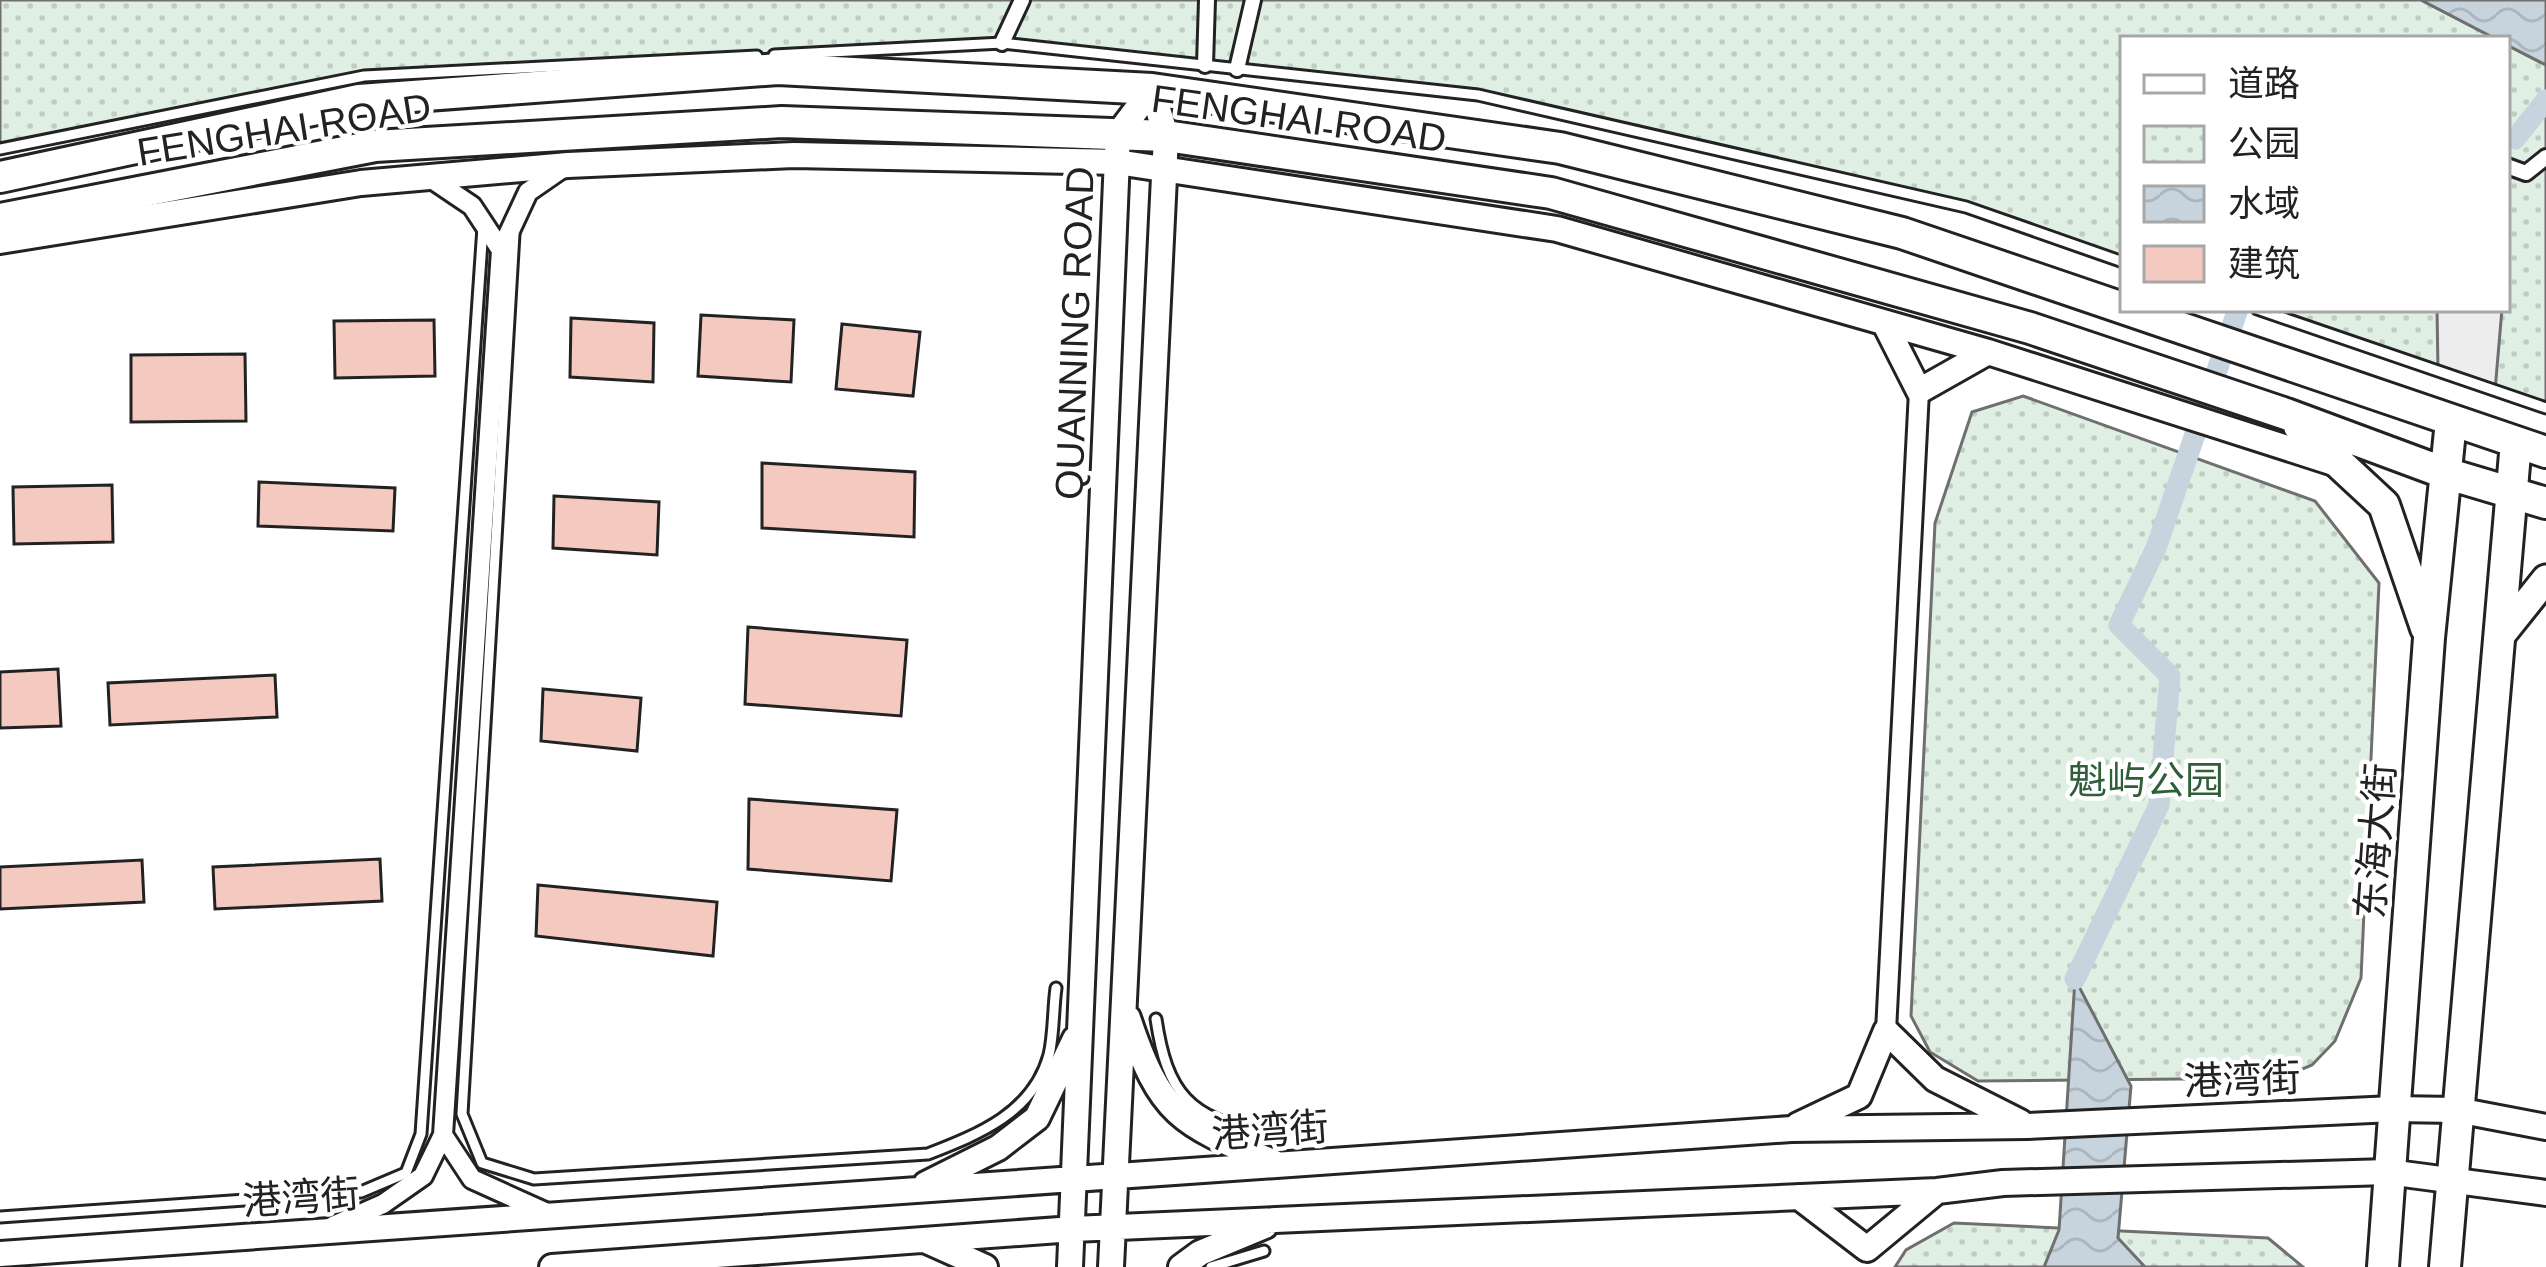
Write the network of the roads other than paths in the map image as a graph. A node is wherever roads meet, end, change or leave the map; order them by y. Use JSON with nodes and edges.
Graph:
{"nodes":[{"id":1,"x":1022,"y":0,"type":"edge"},
{"id":2,"x":1207,"y":0,"type":"edge"},
{"id":3,"x":1253,"y":0,"type":"edge"},
{"id":4,"x":1002,"y":43,"type":"junction"},
{"id":5,"x":1205,"y":65,"type":"junction"},
{"id":6,"x":1238,"y":68,"type":"junction"},
{"id":7,"x":1152,"y":89,"type":"junction"},
{"id":8,"x":1166,"y":136,"type":"junction"},
{"id":9,"x":1118,"y":148,"type":"junction"},
{"id":10,"x":0,"y":149,"type":"edge"},
{"id":11,"x":2546,"y":157,"type":"edge"},
{"id":12,"x":568,"y":165,"type":"junction"},
{"id":13,"x":2510,"y":167,"type":"edge"},
{"id":14,"x":1165,"y":170,"type":"junction"},
{"id":15,"x":0,"y":177,"type":"edge"},
{"id":16,"x":428,"y":177,"type":"junction"},
{"id":17,"x":0,"y":218,"type":"edge"},
{"id":18,"x":483,"y":222,"type":"junction"},
{"id":19,"x":514,"y":222,"type":"junction"},
{"id":20,"x":0,"y":241,"type":"edge"},
{"id":21,"x":501,"y":250,"type":"junction"},
{"id":22,"x":2120,"y":261,"type":"edge"},
{"id":23,"x":2120,"y":308,"type":"edge"},
{"id":24,"x":2133,"y":312,"type":"edge"},
{"id":25,"x":2266,"y":312,"type":"edge"},
{"id":26,"x":1886,"y":326,"type":"junction"},
{"id":27,"x":1988,"y":352,"type":"junction"},
{"id":28,"x":1919,"y":392,"type":"junction"},
{"id":29,"x":2546,"y":408,"type":"edge"},
{"id":30,"x":2286,"y":414,"type":"junction"},
{"id":31,"x":2452,"y":421,"type":"junction"},
{"id":32,"x":2516,"y":442,"type":"junction"},
{"id":33,"x":2546,"y":452,"type":"edge"},
{"id":34,"x":2341,"y":465,"type":"junction"},
{"id":35,"x":2445,"y":473,"type":"junction"},
{"id":36,"x":2512,"y":490,"type":"junction"},
{"id":37,"x":2546,"y":503,"type":"edge"},
{"id":38,"x":2546,"y":579,"type":"edge"},
{"id":39,"x":2429,"y":638,"type":"junction"},
{"id":40,"x":2498,"y":639,"type":"junction"},
{"id":41,"x":1056,"y":988,"type":"dead end"},
{"id":42,"x":1124,"y":1005,"type":"junction"},
{"id":43,"x":1156,"y":1019,"type":"dead end"},
{"id":44,"x":1081,"y":1026,"type":"junction"},
{"id":45,"x":1886,"y":1031,"type":"junction"},
{"id":46,"x":2393,"y":1109,"type":"junction"},
{"id":47,"x":2457,"y":1110,"type":"junction"},
{"id":48,"x":2032,"y":1126,"type":"junction"},
{"id":49,"x":2546,"y":1126,"type":"edge"},
{"id":50,"x":1791,"y":1129,"type":"junction"},
{"id":51,"x":1264,"y":1132,"type":"dead end"},
{"id":52,"x":443,"y":1135,"type":"junction"},
{"id":53,"x":1281,"y":1166,"type":"junction"},
{"id":54,"x":2388,"y":1172,"type":"junction"},
{"id":55,"x":1075,"y":1178,"type":"junction"},
{"id":56,"x":1115,"y":1178,"type":"junction"},
{"id":57,"x":2451,"y":1178,"type":"junction"},
{"id":58,"x":916,"y":1189,"type":"junction"},
{"id":59,"x":1936,"y":1191,"type":"junction"},
{"id":60,"x":2546,"y":1193,"type":"edge"},
{"id":61,"x":1799,"y":1197,"type":"junction"},
{"id":62,"x":552,"y":1215,"type":"junction"},
{"id":63,"x":0,"y":1217,"type":"edge"},
{"id":64,"x":1280,"y":1220,"type":"junction"},
{"id":65,"x":1113,"y":1227,"type":"junction"},
{"id":66,"x":1072,"y":1229,"type":"junction"},
{"id":67,"x":321,"y":1231,"type":"junction"},
{"id":68,"x":925,"y":1240,"type":"junction"},
{"id":69,"x":1264,"y":1251,"type":"dead end"},
{"id":70,"x":0,"y":1254,"type":"edge"},
{"id":71,"x":1867,"y":1258,"type":"edge"},
{"id":72,"x":565,"y":1266,"type":"edge"},
{"id":73,"x":985,"y":1267,"type":"edge"},
{"id":74,"x":1070,"y":1267,"type":"edge"},
{"id":75,"x":1111,"y":1267,"type":"edge"},
{"id":76,"x":1181,"y":1267,"type":"edge"},
{"id":77,"x":1211,"y":1267,"type":"edge"},
{"id":78,"x":2383,"y":1267,"type":"edge"},
{"id":79,"x":2445,"y":1267,"type":"edge"}],
"edges":[{"from":1,"to":4,"type":"street"},
{"from":2,"to":5,"type":"street"},
{"from":3,"to":6,"type":"street"},
{"from":4,"to":5,"type":"lane"},
{"from":4,"to":10,"type":"lane"},
{"from":5,"to":6,"type":"lane"},
{"from":6,"to":22,"type":"lane"},
{"from":7,"to":8,"type":"street","name":"QUANNING ROAD"},
{"from":7,"to":9,"type":"street","name":"QUANNING ROAD"},
{"from":7,"to":15,"type":"main road","name":"FENGHAI ROAD"},
{"from":7,"to":23,"type":"main road","name":"FENGHAI ROAD"},
{"from":8,"to":9,"type":"main road","name":"FENGHAI ROAD"},
{"from":8,"to":14,"type":"street","name":"QUANNING ROAD"},
{"from":8,"to":30,"type":"main road","name":"FENGHAI ROAD"},
{"from":9,"to":12,"type":"street"},
{"from":9,"to":14,"type":"street"},
{"from":9,"to":17,"type":"main road","name":"FENGHAI ROAD"},
{"from":9,"to":44,"type":"street","name":"QUANNING ROAD"},
{"from":11,"to":13,"type":"street"},
{"from":12,"to":16,"type":"street"},
{"from":12,"to":19,"type":"street"},
{"from":14,"to":26,"type":"street"},
{"from":14,"to":42,"type":"street","name":"QUANNING ROAD"},
{"from":16,"to":18,"type":"street"},
{"from":16,"to":20,"type":"street"},
{"from":18,"to":21,"type":"street"},
{"from":18,"to":63,"type":"lane"},
{"from":19,"to":21,"type":"street"},
{"from":19,"to":41,"type":"lane"},
{"from":21,"to":52,"type":"street"},
{"from":24,"to":31,"type":"main road","name":"FENGHAI ROAD"},
{"from":25,"to":29,"type":"lane"},
{"from":26,"to":27,"type":"street"},
{"from":26,"to":28,"type":"street"},
{"from":27,"to":28,"type":"street"},
{"from":27,"to":34,"type":"street"},
{"from":28,"to":45,"type":"street"},
{"from":30,"to":34,"type":"main road"},
{"from":30,"to":35,"type":"main road","name":"FENGHAI ROAD"},
{"from":31,"to":32,"type":"main road","name":"FENGHAI ROAD"},
{"from":31,"to":35,"type":"main road","name":"东海大街"},
{"from":32,"to":33,"type":"main road","name":"FENGHAI ROAD"},
{"from":32,"to":36,"type":"main road"},
{"from":34,"to":39,"type":"main road"},
{"from":35,"to":36,"type":"main road","name":"FENGHAI ROAD"},
{"from":35,"to":39,"type":"main road","name":"东海大街"},
{"from":36,"to":37,"type":"main road","name":"FENGHAI ROAD"},
{"from":36,"to":40,"type":"main road"},
{"from":38,"to":40,"type":"main road"},
{"from":39,"to":46,"type":"main road","name":"东海大街"},
{"from":40,"to":47,"type":"main road"},
{"from":42,"to":53,"type":"street"},
{"from":42,"to":56,"type":"street","name":"QUANNING ROAD"},
{"from":43,"to":51,"type":"lane"},
{"from":44,"to":55,"type":"street","name":"QUANNING ROAD"},
{"from":44,"to":58,"type":"street"},
{"from":45,"to":48,"type":"street"},
{"from":45,"to":50,"type":"street"},
{"from":46,"to":47,"type":"street","name":"港湾街"},
{"from":46,"to":48,"type":"street","name":"港湾街"},
{"from":46,"to":54,"type":"main road","name":"东海大街"},
{"from":47,"to":49,"type":"street","name":"港湾街"},
{"from":47,"to":57,"type":"main road"},
{"from":48,"to":50,"type":"street","name":"港湾街"},
{"from":50,"to":53,"type":"street","name":"港湾街"},
{"from":52,"to":62,"type":"street"},
{"from":52,"to":67,"type":"street"},
{"from":53,"to":56,"type":"street","name":"港湾街"},
{"from":54,"to":57,"type":"street"},
{"from":54,"to":59,"type":"street"},
{"from":54,"to":78,"type":"main road","name":"东海大街"},
{"from":55,"to":56,"type":"street","name":"港湾街"},
{"from":55,"to":58,"type":"street","name":"港湾街"},
{"from":55,"to":66,"type":"street","name":"QUANNING ROAD"},
{"from":56,"to":65,"type":"street","name":"QUANNING ROAD"},
{"from":57,"to":60,"type":"street"},
{"from":57,"to":79,"type":"main road"},
{"from":58,"to":62,"type":"street","name":"港湾街"},
{"from":59,"to":61,"type":"street"},
{"from":59,"to":71,"type":"street"},
{"from":61,"to":64,"type":"street"},
{"from":61,"to":71,"type":"street"},
{"from":62,"to":67,"type":"street","name":"港湾街"},
{"from":64,"to":65,"type":"street"},
{"from":64,"to":76,"type":"street"},
{"from":65,"to":66,"type":"street"},
{"from":65,"to":75,"type":"street","name":"QUANNING ROAD"},
{"from":66,"to":68,"type":"street"},
{"from":66,"to":74,"type":"street","name":"QUANNING ROAD"},
{"from":67,"to":70,"type":"street","name":"港湾街"},
{"from":68,"to":72,"type":"street"},
{"from":68,"to":73,"type":"street"},
{"from":69,"to":77,"type":"lane"}]}
